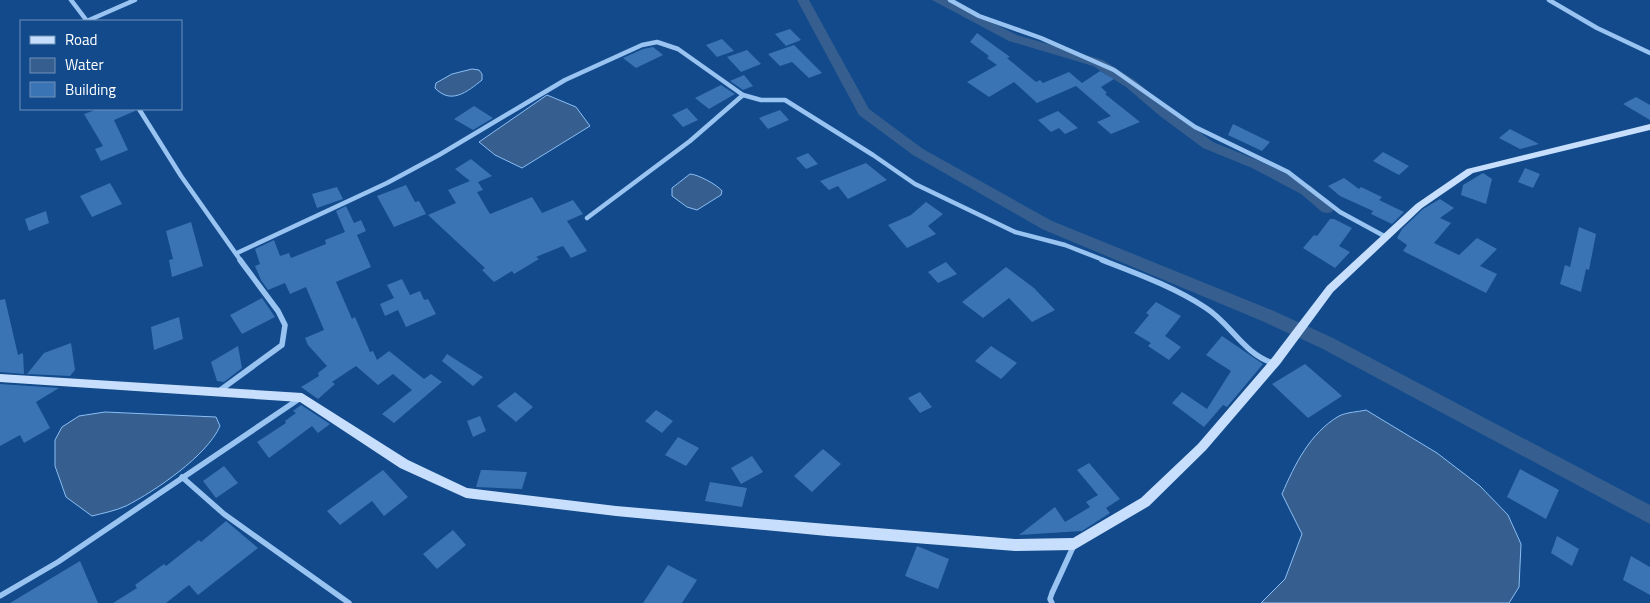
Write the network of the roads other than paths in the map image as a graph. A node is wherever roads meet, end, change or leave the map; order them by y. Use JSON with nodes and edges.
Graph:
{"nodes":[{"id":1,"x":71,"y":0,"type":"edge"},
{"id":2,"x":135,"y":0,"type":"edge"},
{"id":3,"x":950,"y":0,"type":"edge"},
{"id":4,"x":1549,"y":0,"type":"edge"},
{"id":5,"x":86,"y":20,"type":"edge"},
{"id":6,"x":89,"y":20,"type":"edge"},
{"id":7,"x":1650,"y":53,"type":"edge"},
{"id":8,"x":743,"y":95,"type":"junction"},
{"id":9,"x":140,"y":110,"type":"edge"},
{"id":10,"x":1650,"y":127,"type":"edge"},
{"id":11,"x":587,"y":218,"type":"dead end"},
{"id":12,"x":1386,"y":237,"type":"junction"},
{"id":13,"x":237,"y":253,"type":"junction"},
{"id":14,"x":1275,"y":362,"type":"junction"},
{"id":15,"x":0,"y":378,"type":"edge"},
{"id":16,"x":219,"y":392,"type":"junction"},
{"id":17,"x":302,"y":398,"type":"junction"},
{"id":18,"x":182,"y":477,"type":"junction"},
{"id":19,"x":1074,"y":544,"type":"junction"},
{"id":20,"x":0,"y":596,"type":"edge"},
{"id":21,"x":349,"y":603,"type":"edge"},
{"id":22,"x":1052,"y":603,"type":"edge"}],
"edges":[{"from":1,"to":5,"type":"street"},
{"from":2,"to":6,"type":"street"},
{"from":3,"to":12,"type":"street"},
{"from":4,"to":7,"type":"street"},
{"from":8,"to":11,"type":"street"},
{"from":8,"to":13,"type":"street"},
{"from":8,"to":14,"type":"street"},
{"from":9,"to":13,"type":"street"},
{"from":10,"to":12,"type":"main road"},
{"from":12,"to":14,"type":"main road"},
{"from":13,"to":16,"type":"street"},
{"from":14,"to":19,"type":"main road"},
{"from":15,"to":16,"type":"main road"},
{"from":16,"to":17,"type":"main road"},
{"from":17,"to":18,"type":"street"},
{"from":17,"to":19,"type":"main road"},
{"from":18,"to":20,"type":"street"},
{"from":18,"to":21,"type":"street"},
{"from":19,"to":22,"type":"street"}]}
